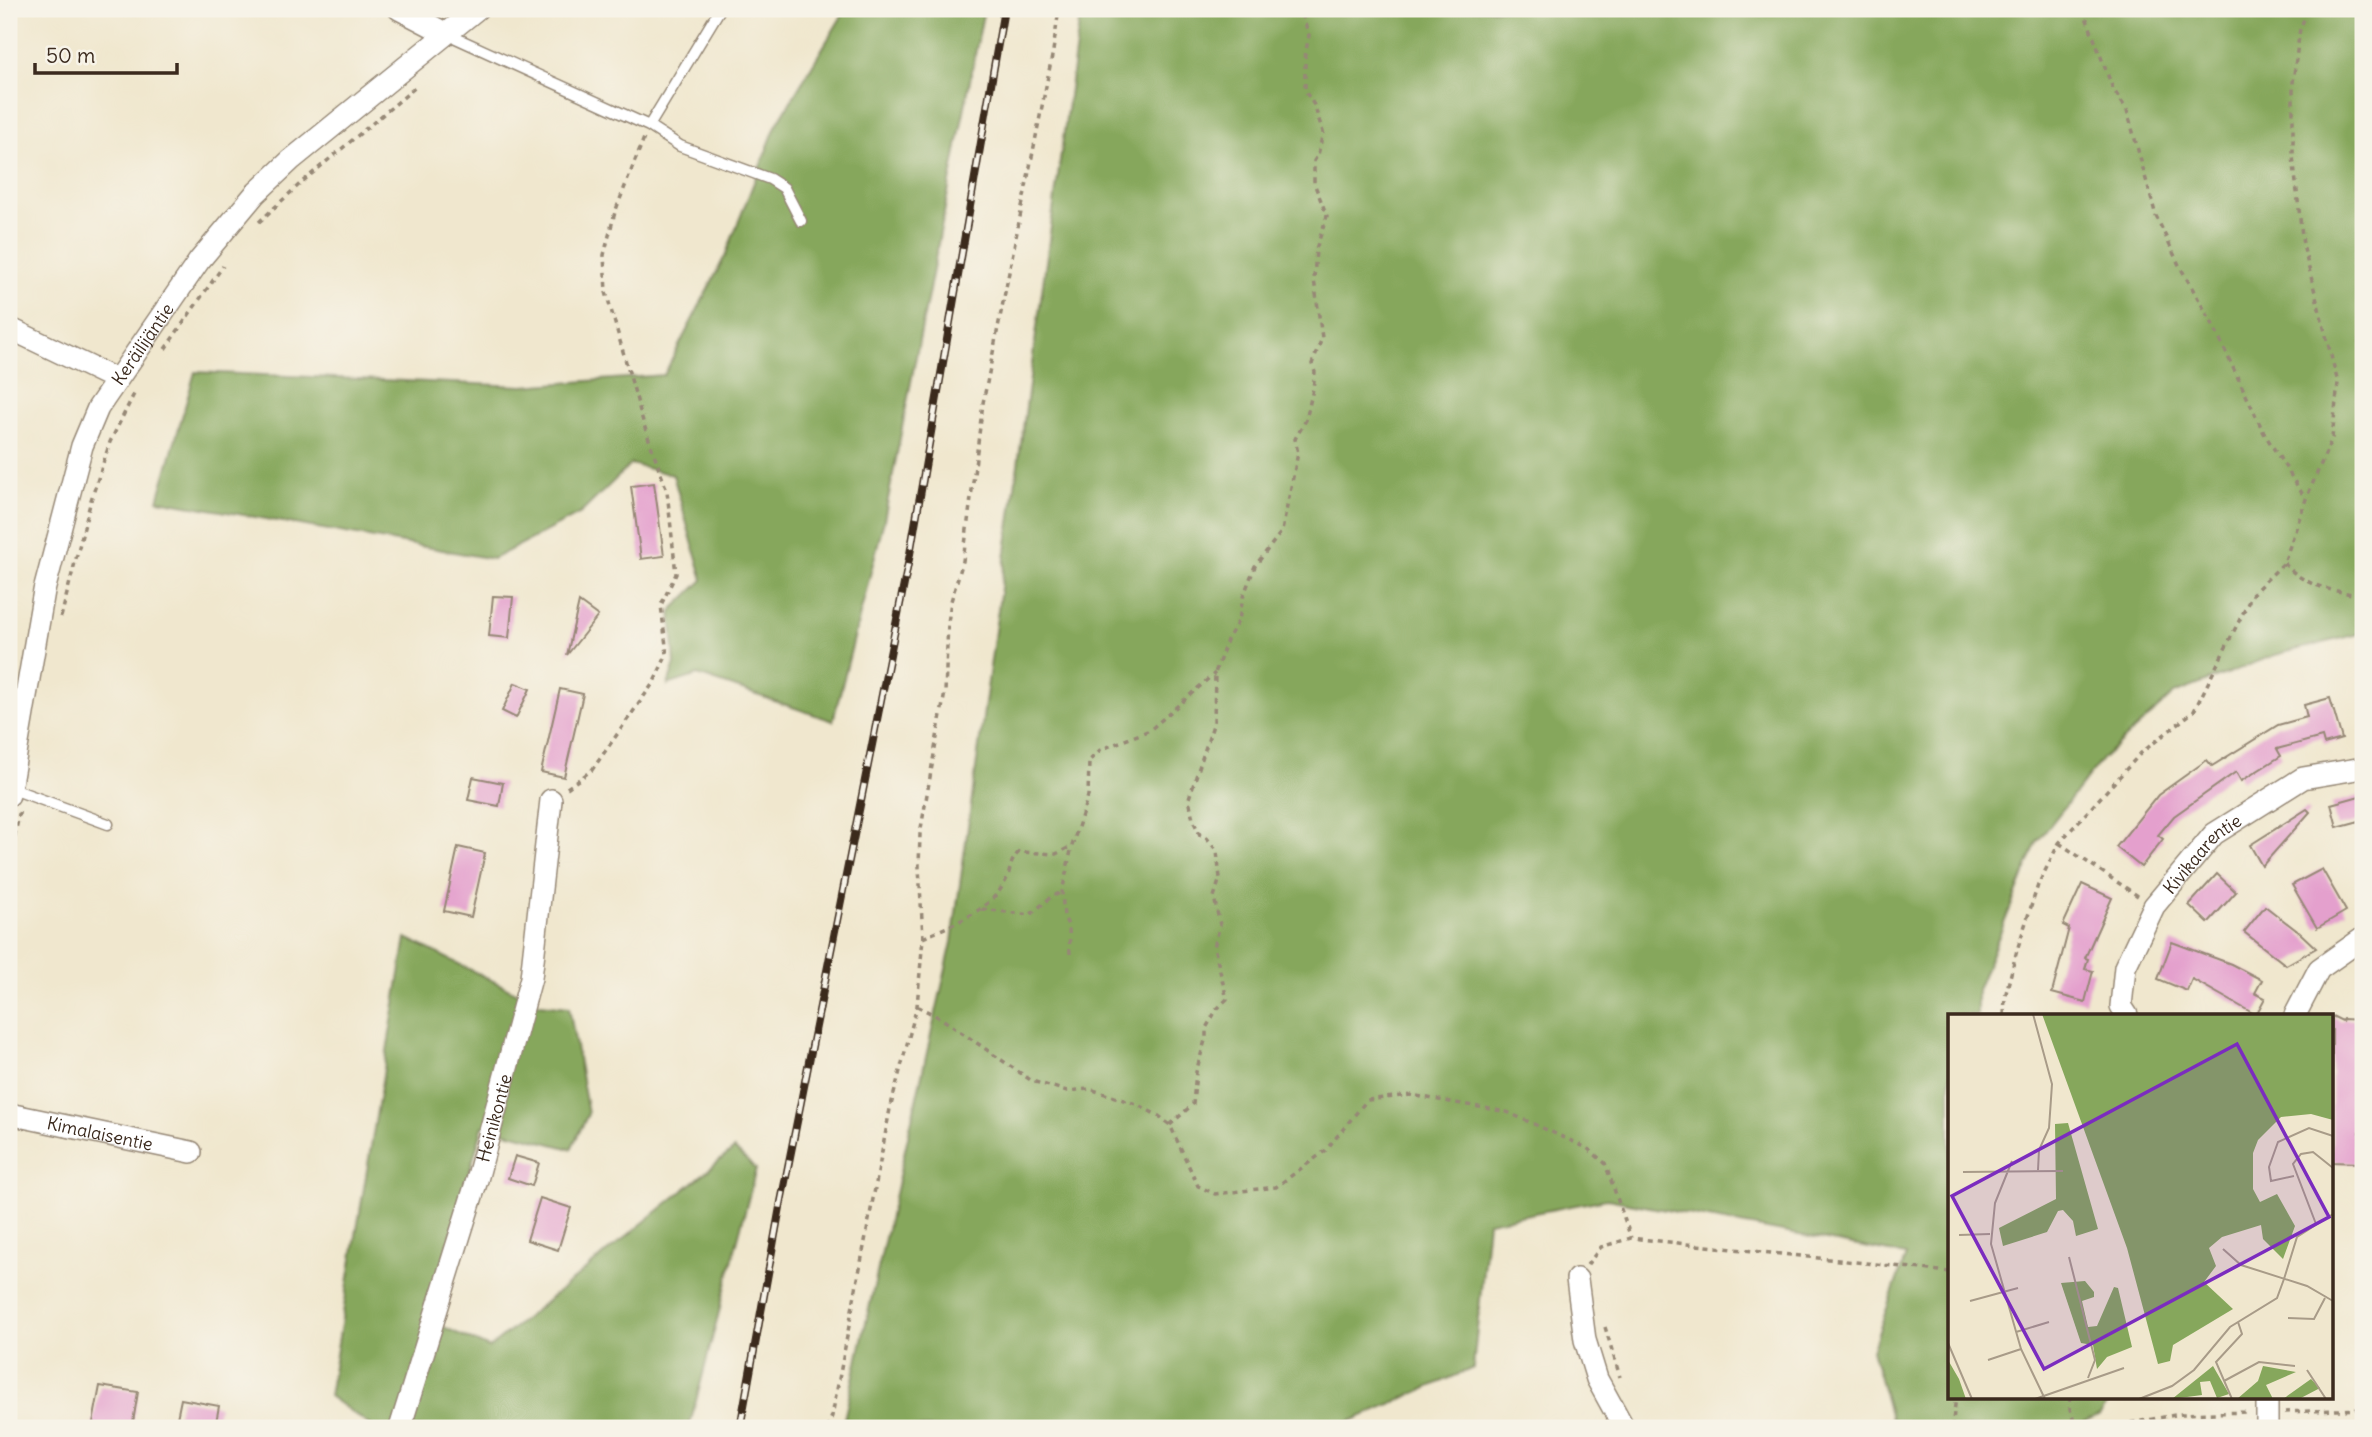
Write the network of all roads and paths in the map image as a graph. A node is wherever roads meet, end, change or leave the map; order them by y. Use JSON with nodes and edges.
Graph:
{"nodes":[{"id":1,"x":399,"y":9,"type":"edge"},
{"id":2,"x":477,"y":9,"type":"edge"},
{"id":3,"x":720,"y":9,"type":"edge"},
{"id":4,"x":1059,"y":9,"type":"edge"},
{"id":5,"x":1300,"y":9,"type":"edge"},
{"id":6,"x":2083,"y":9,"type":"edge"},
{"id":7,"x":2309,"y":9,"type":"edge"},
{"id":8,"x":445,"y":33,"type":"junction"},
{"id":9,"x":419,"y":84,"type":"dead end"},
{"id":10,"x":649,"y":126,"type":"junction"},
{"id":11,"x":801,"y":221,"type":"dead end"},
{"id":12,"x":255,"y":226,"type":"dead end"},
{"id":13,"x":225,"y":263,"type":"dead end"},
{"id":14,"x":9,"y":328,"type":"edge"},
{"id":15,"x":158,"y":359,"type":"dead end"},
{"id":16,"x":115,"y":379,"type":"junction"},
{"id":17,"x":135,"y":391,"type":"dead end"},
{"id":18,"x":2306,"y":499,"type":"junction"},
{"id":19,"x":2284,"y":563,"type":"junction"},
{"id":20,"x":2363,"y":596,"type":"edge"},
{"id":21,"x":60,"y":622,"type":"dead end"},
{"id":22,"x":1214,"y":673,"type":"junction"},
{"id":23,"x":2363,"y":768,"type":"edge"},
{"id":24,"x":13,"y":791,"type":"edge"},
{"id":25,"x":551,"y":800,"type":"joint"},
{"id":26,"x":108,"y":824,"type":"dead end"},
{"id":27,"x":2059,"y":843,"type":"junction"},
{"id":28,"x":1072,"y":846,"type":"junction"},
{"id":29,"x":9,"y":866,"type":"edge"},
{"id":30,"x":1062,"y":892,"type":"junction"},
{"id":31,"x":2154,"y":906,"type":"junction"},
{"id":32,"x":982,"y":909,"type":"junction"},
{"id":33,"x":923,"y":938,"type":"junction"},
{"id":34,"x":2363,"y":938,"type":"edge"},
{"id":35,"x":1070,"y":954,"type":"dead end"},
{"id":36,"x":917,"y":1006,"type":"junction"},
{"id":37,"x":2004,"y":1014,"type":"edge"},
{"id":38,"x":2126,"y":1014,"type":"edge"},
{"id":39,"x":2296,"y":1014,"type":"edge"},
{"id":40,"x":9,"y":1114,"type":"edge"},
{"id":41,"x":1170,"y":1125,"type":"junction"},
{"id":42,"x":191,"y":1152,"type":"dead end"},
{"id":43,"x":1631,"y":1238,"type":"junction"},
{"id":44,"x":1590,"y":1260,"type":"junction"},
{"id":45,"x":1948,"y":1272,"type":"edge"},
{"id":46,"x":1585,"y":1275,"type":"junction"},
{"id":47,"x":1603,"y":1318,"type":"dead end"},
{"id":48,"x":1622,"y":1384,"type":"dead end"},
{"id":49,"x":1956,"y":1398,"type":"edge"},
{"id":50,"x":2070,"y":1398,"type":"edge"},
{"id":51,"x":2363,"y":1409,"type":"edge"},
{"id":52,"x":2267,"y":1412,"type":"edge"},
{"id":53,"x":1632,"y":1421,"type":"edge"},
{"id":54,"x":400,"y":1428,"type":"edge"},
{"id":55,"x":827,"y":1428,"type":"edge"},
{"id":56,"x":1649,"y":1428,"type":"edge"},
{"id":57,"x":1952,"y":1428,"type":"edge"},
{"id":58,"x":2076,"y":1428,"type":"edge"},
{"id":59,"x":2101,"y":1428,"type":"edge"}],
"edges":[{"from":1,"to":8,"type":"street"},
{"from":2,"to":8,"type":"street","name":"Keräilijäntie"},
{"from":3,"to":10,"type":"lane"},
{"from":4,"to":33,"type":"path"},
{"from":5,"to":22,"type":"path"},
{"from":6,"to":18,"type":"path"},
{"from":7,"to":18,"type":"path"},
{"from":8,"to":10,"type":"lane"},
{"from":8,"to":16,"type":"street","name":"Keräilijäntie"},
{"from":9,"to":12,"type":"path"},
{"from":10,"to":11,"type":"lane"},
{"from":10,"to":25,"type":"path"},
{"from":13,"to":15,"type":"path"},
{"from":14,"to":16,"type":"street"},
{"from":16,"to":24,"type":"street","name":"Keräilijäntie"},
{"from":17,"to":21,"type":"path"},
{"from":18,"to":19,"type":"path"},
{"from":19,"to":20,"type":"path"},
{"from":19,"to":27,"type":"path"},
{"from":22,"to":28,"type":"path"},
{"from":22,"to":41,"type":"path"},
{"from":23,"to":31,"type":"street","name":"Kivikaarentie"},
{"from":24,"to":26,"type":"lane"},
{"from":24,"to":29,"type":"path"},
{"from":25,"to":54,"type":"street","name":"Heinikontie"},
{"from":27,"to":31,"type":"path"},
{"from":27,"to":37,"type":"path"},
{"from":28,"to":30,"type":"path"},
{"from":28,"to":32,"type":"path"},
{"from":30,"to":32,"type":"path"},
{"from":30,"to":35,"type":"path"},
{"from":31,"to":38,"type":"street","name":"Kivikaarentie"},
{"from":32,"to":33,"type":"path"},
{"from":33,"to":36,"type":"path"},
{"from":34,"to":39,"type":"street"},
{"from":36,"to":41,"type":"path"},
{"from":36,"to":55,"type":"path"},
{"from":40,"to":42,"type":"street","name":"Kimalaisentie"},
{"from":41,"to":43,"type":"path"},
{"from":43,"to":44,"type":"path"},
{"from":43,"to":45,"type":"path"},
{"from":44,"to":46,"type":"path"},
{"from":44,"to":46,"type":"path"},
{"from":46,"to":53,"type":"street"},
{"from":47,"to":48,"type":"path"},
{"from":49,"to":57,"type":"path"},
{"from":50,"to":58,"type":"path"},
{"from":51,"to":52,"type":"path"},
{"from":52,"to":59,"type":"path"},
{"from":53,"to":56,"type":"path"}]}
